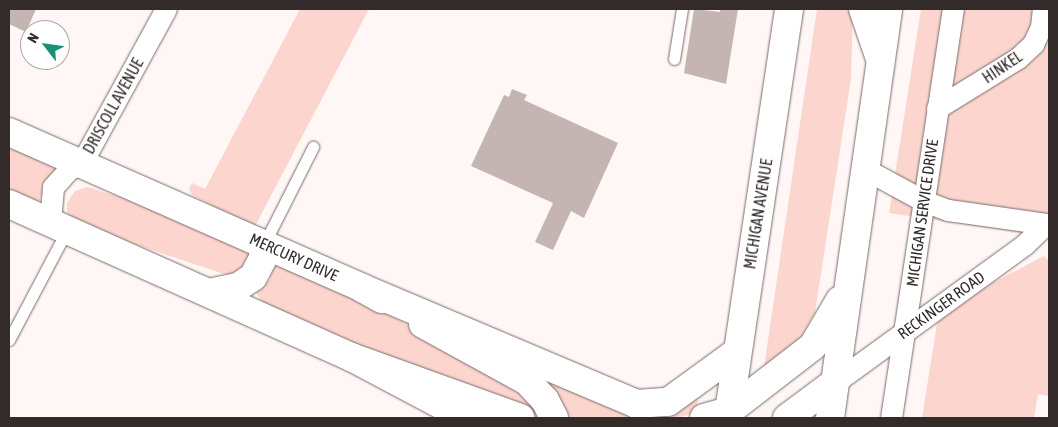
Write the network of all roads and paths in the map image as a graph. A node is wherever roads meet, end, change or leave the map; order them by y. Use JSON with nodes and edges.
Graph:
{"nodes":[{"id":1,"x":166,"y":9,"type":"edge"},
{"id":2,"x":682,"y":9,"type":"edge"},
{"id":3,"x":789,"y":9,"type":"edge"},
{"id":4,"x":863,"y":9,"type":"edge"},
{"id":5,"x":888,"y":9,"type":"edge"},
{"id":6,"x":953,"y":9,"type":"edge"},
{"id":7,"x":1043,"y":9,"type":"edge"},
{"id":8,"x":674,"y":59,"type":"dead end"},
{"id":9,"x":880,"y":60,"type":"junction"},
{"id":10,"x":938,"y":108,"type":"junction"},
{"id":11,"x":9,"y":132,"type":"edge"},
{"id":12,"x":313,"y":147,"type":"dead end"},
{"id":13,"x":81,"y":164,"type":"junction"},
{"id":14,"x":865,"y":169,"type":"junction"},
{"id":15,"x":924,"y":201,"type":"junction"},
{"id":16,"x":9,"y":204,"type":"edge"},
{"id":17,"x":59,"y":226,"type":"junction"},
{"id":18,"x":1048,"y":226,"type":"edge"},
{"id":19,"x":264,"y":244,"type":"junction"},
{"id":20,"x":848,"y":283,"type":"junction"},
{"id":21,"x":362,"y":288,"type":"junction"},
{"id":22,"x":209,"y":293,"type":"junction"},
{"id":23,"x":904,"y":331,"type":"junction"},
{"id":24,"x":9,"y":340,"type":"edge"},
{"id":25,"x":737,"y":352,"type":"junction"},
{"id":26,"x":351,"y":357,"type":"junction"},
{"id":27,"x":834,"y":383,"type":"junction"},
{"id":28,"x":720,"y":416,"type":"edge"},
{"id":29,"x":466,"y":418,"type":"edge"},
{"id":30,"x":520,"y":418,"type":"edge"},
{"id":31,"x":554,"y":418,"type":"edge"},
{"id":32,"x":787,"y":418,"type":"edge"},
{"id":33,"x":830,"y":418,"type":"edge"},
{"id":34,"x":892,"y":418,"type":"edge"}],
"edges":[{"from":1,"to":13,"type":"street","name":"DRISCOLL AVENUE"},
{"from":2,"to":8,"type":"lane"},
{"from":3,"to":25,"type":"main road","name":"MICHIGAN AVENUE"},
{"from":4,"to":9,"type":"main road"},
{"from":5,"to":9,"type":"main road"},
{"from":6,"to":10,"type":"street","name":"MICHIGAN SERVICE DRIVE"},
{"from":7,"to":10,"type":"street","name":"HINKEL"},
{"from":9,"to":14,"type":"main road"},
{"from":10,"to":15,"type":"street","name":"MICHIGAN SERVICE DRIVE"},
{"from":11,"to":13,"type":"main road","name":"MERCURY DRIVE"},
{"from":12,"to":19,"type":"lane"},
{"from":13,"to":17,"type":"street","name":"DRISCOLL AVENUE"},
{"from":13,"to":19,"type":"main road","name":"MERCURY DRIVE"},
{"from":14,"to":15,"type":"street","name":"RECKINGER ROAD"},
{"from":14,"to":20,"type":"main road"},
{"from":15,"to":18,"type":"street","name":"RECKINGER ROAD"},
{"from":15,"to":23,"type":"street","name":"MICHIGAN SERVICE DRIVE"},
{"from":16,"to":17,"type":"main road"},
{"from":17,"to":22,"type":"main road"},
{"from":17,"to":24,"type":"lane"},
{"from":18,"to":23,"type":"street","name":"RECKINGER ROAD"},
{"from":19,"to":21,"type":"main road","name":"MERCURY DRIVE"},
{"from":19,"to":22,"type":"main road"},
{"from":20,"to":27,"type":"main road"},
{"from":20,"to":28,"type":"main road"},
{"from":21,"to":25,"type":"main road"},
{"from":21,"to":31,"type":"main road","name":"MERCURY DRIVE"},
{"from":22,"to":26,"type":"main road"},
{"from":23,"to":27,"type":"street","name":"RECKINGER ROAD"},
{"from":23,"to":34,"type":"street","name":"MICHIGAN SERVICE DRIVE"},
{"from":25,"to":28,"type":"main road","name":"MICHIGAN AVENUE"},
{"from":26,"to":29,"type":"main road"},
{"from":26,"to":30,"type":"main road"},
{"from":27,"to":32,"type":"main road"},
{"from":27,"to":33,"type":"main road"}]}
